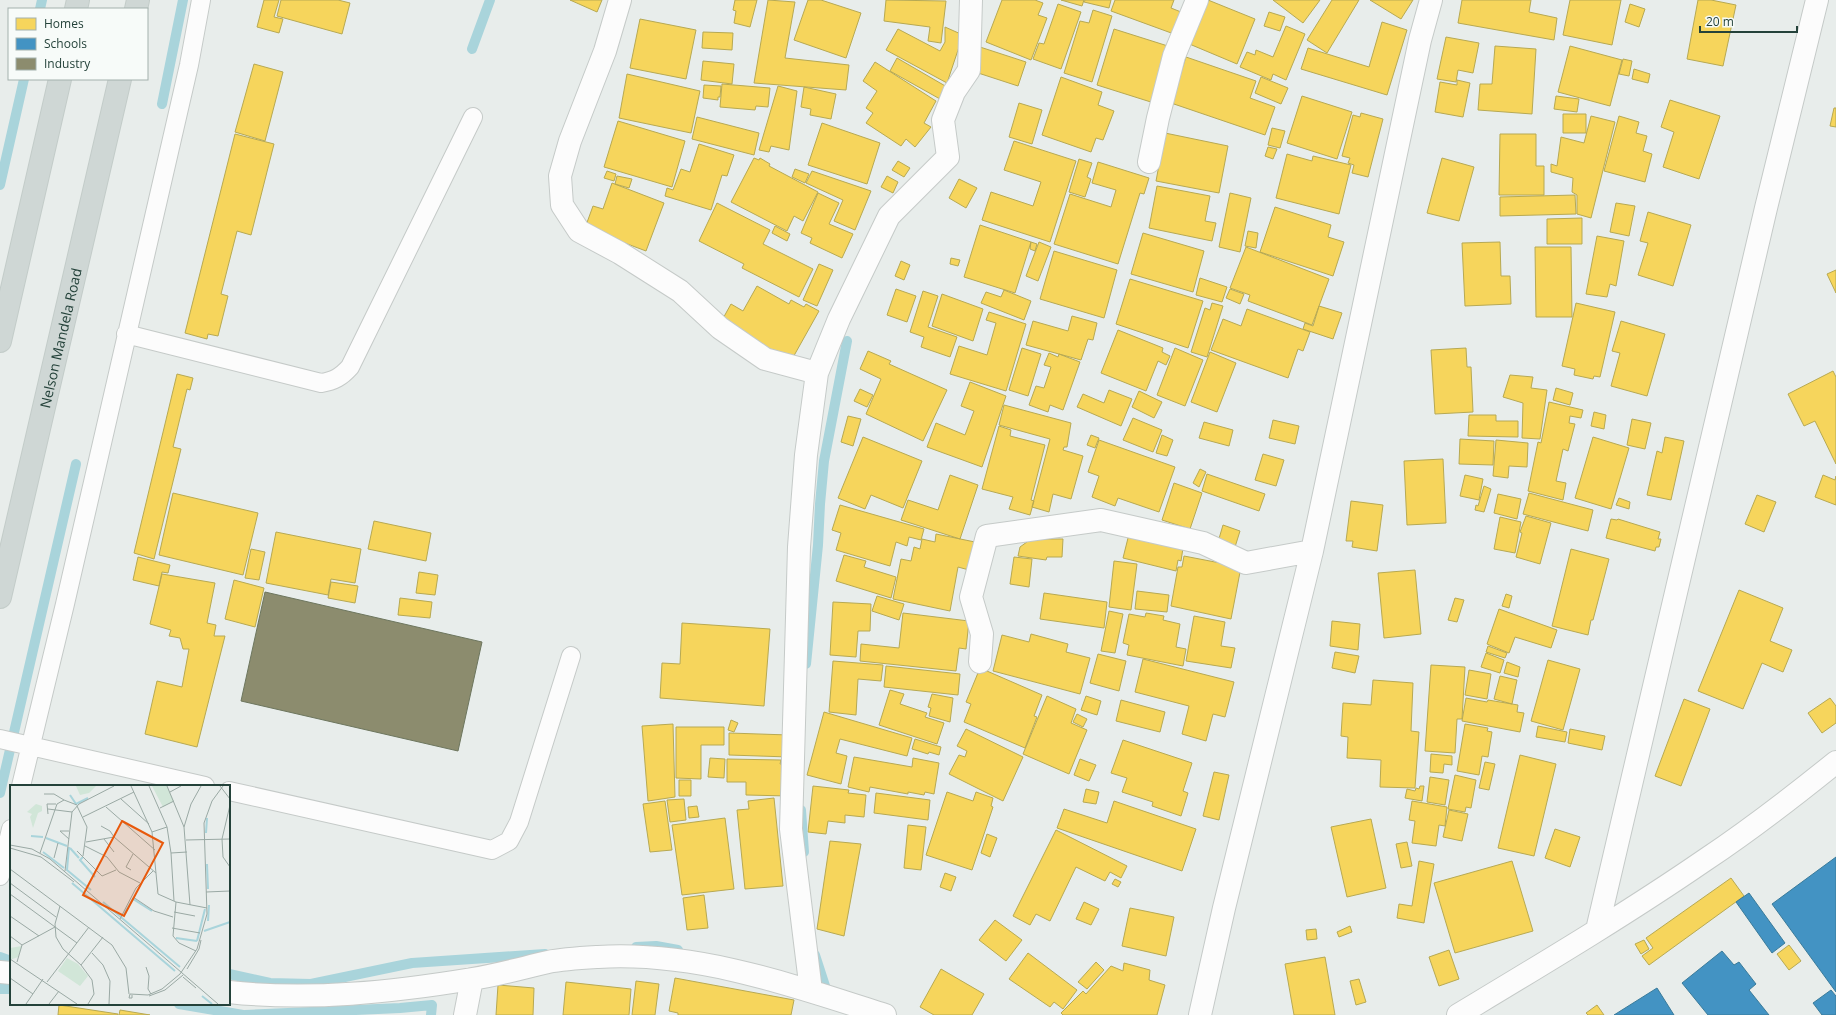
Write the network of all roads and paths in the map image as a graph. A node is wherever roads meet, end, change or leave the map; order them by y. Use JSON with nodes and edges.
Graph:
{"nodes":[{"id":1,"x":201,"y":0,"type":"edge"},
{"id":2,"x":620,"y":0,"type":"edge"},
{"id":3,"x":971,"y":0,"type":"edge"},
{"id":4,"x":1197,"y":0,"type":"edge"},
{"id":5,"x":1431,"y":0,"type":"edge"},
{"id":6,"x":1817,"y":0,"type":"edge"},
{"id":7,"x":60,"y":80,"type":"edge"},
{"id":8,"x":120,"y":80,"type":"edge"},
{"id":9,"x":473,"y":117,"type":"dead end"},
{"id":10,"x":1149,"y":162,"type":"dead end"},
{"id":11,"x":126,"y":334,"type":"junction"},
{"id":12,"x":0,"y":341,"type":"edge"},
{"id":13,"x":817,"y":373,"type":"junction"},
{"id":14,"x":1312,"y":551,"type":"junction"},
{"id":15,"x":0,"y":597,"type":"edge"},
{"id":16,"x":571,"y":656,"type":"dead end"},
{"id":17,"x":980,"y":662,"type":"dead end"},
{"id":18,"x":0,"y":739,"type":"edge"},
{"id":19,"x":30,"y":747,"type":"junction"},
{"id":20,"x":1836,"y":762,"type":"edge"},
{"id":21,"x":21,"y":785,"type":"edge"},
{"id":22,"x":201,"y":785,"type":"edge"},
{"id":23,"x":230,"y":791,"type":"edge"},
{"id":24,"x":10,"y":833,"type":"edge"},
{"id":25,"x":0,"y":876,"type":"edge"},
{"id":26,"x":1597,"y":930,"type":"junction"},
{"id":27,"x":0,"y":972,"type":"edge"},
{"id":28,"x":10,"y":973,"type":"edge"},
{"id":29,"x":472,"y":979,"type":"junction"},
{"id":30,"x":810,"y":991,"type":"junction"},
{"id":31,"x":230,"y":992,"type":"edge"},
{"id":32,"x":465,"y":1015,"type":"edge"},
{"id":33,"x":885,"y":1015,"type":"edge"},
{"id":34,"x":1200,"y":1015,"type":"edge"},
{"id":35,"x":1458,"y":1015,"type":"edge"}],
"edges":[{"from":1,"to":11,"type":"lane"},
{"from":2,"to":13,"type":"street"},
{"from":3,"to":13,"type":"street"},
{"from":4,"to":10,"type":"street"},
{"from":5,"to":14,"type":"street"},
{"from":6,"to":26,"type":"street"},
{"from":7,"to":12,"type":"main road"},
{"from":8,"to":15,"type":"main road","name":"Nelson Mandela Road"},
{"from":9,"to":11,"type":"lane"},
{"from":11,"to":19,"type":"lane"},
{"from":13,"to":30,"type":"street"},
{"from":14,"to":17,"type":"street"},
{"from":14,"to":34,"type":"street"},
{"from":16,"to":23,"type":"lane"},
{"from":18,"to":19,"type":"lane"},
{"from":19,"to":21,"type":"lane"},
{"from":19,"to":22,"type":"lane"},
{"from":20,"to":26,"type":"street"},
{"from":24,"to":25,"type":"lane"},
{"from":26,"to":35,"type":"street"},
{"from":27,"to":28,"type":"street"},
{"from":29,"to":30,"type":"street"},
{"from":29,"to":31,"type":"street"},
{"from":29,"to":32,"type":"street"},
{"from":30,"to":33,"type":"street"}]}
